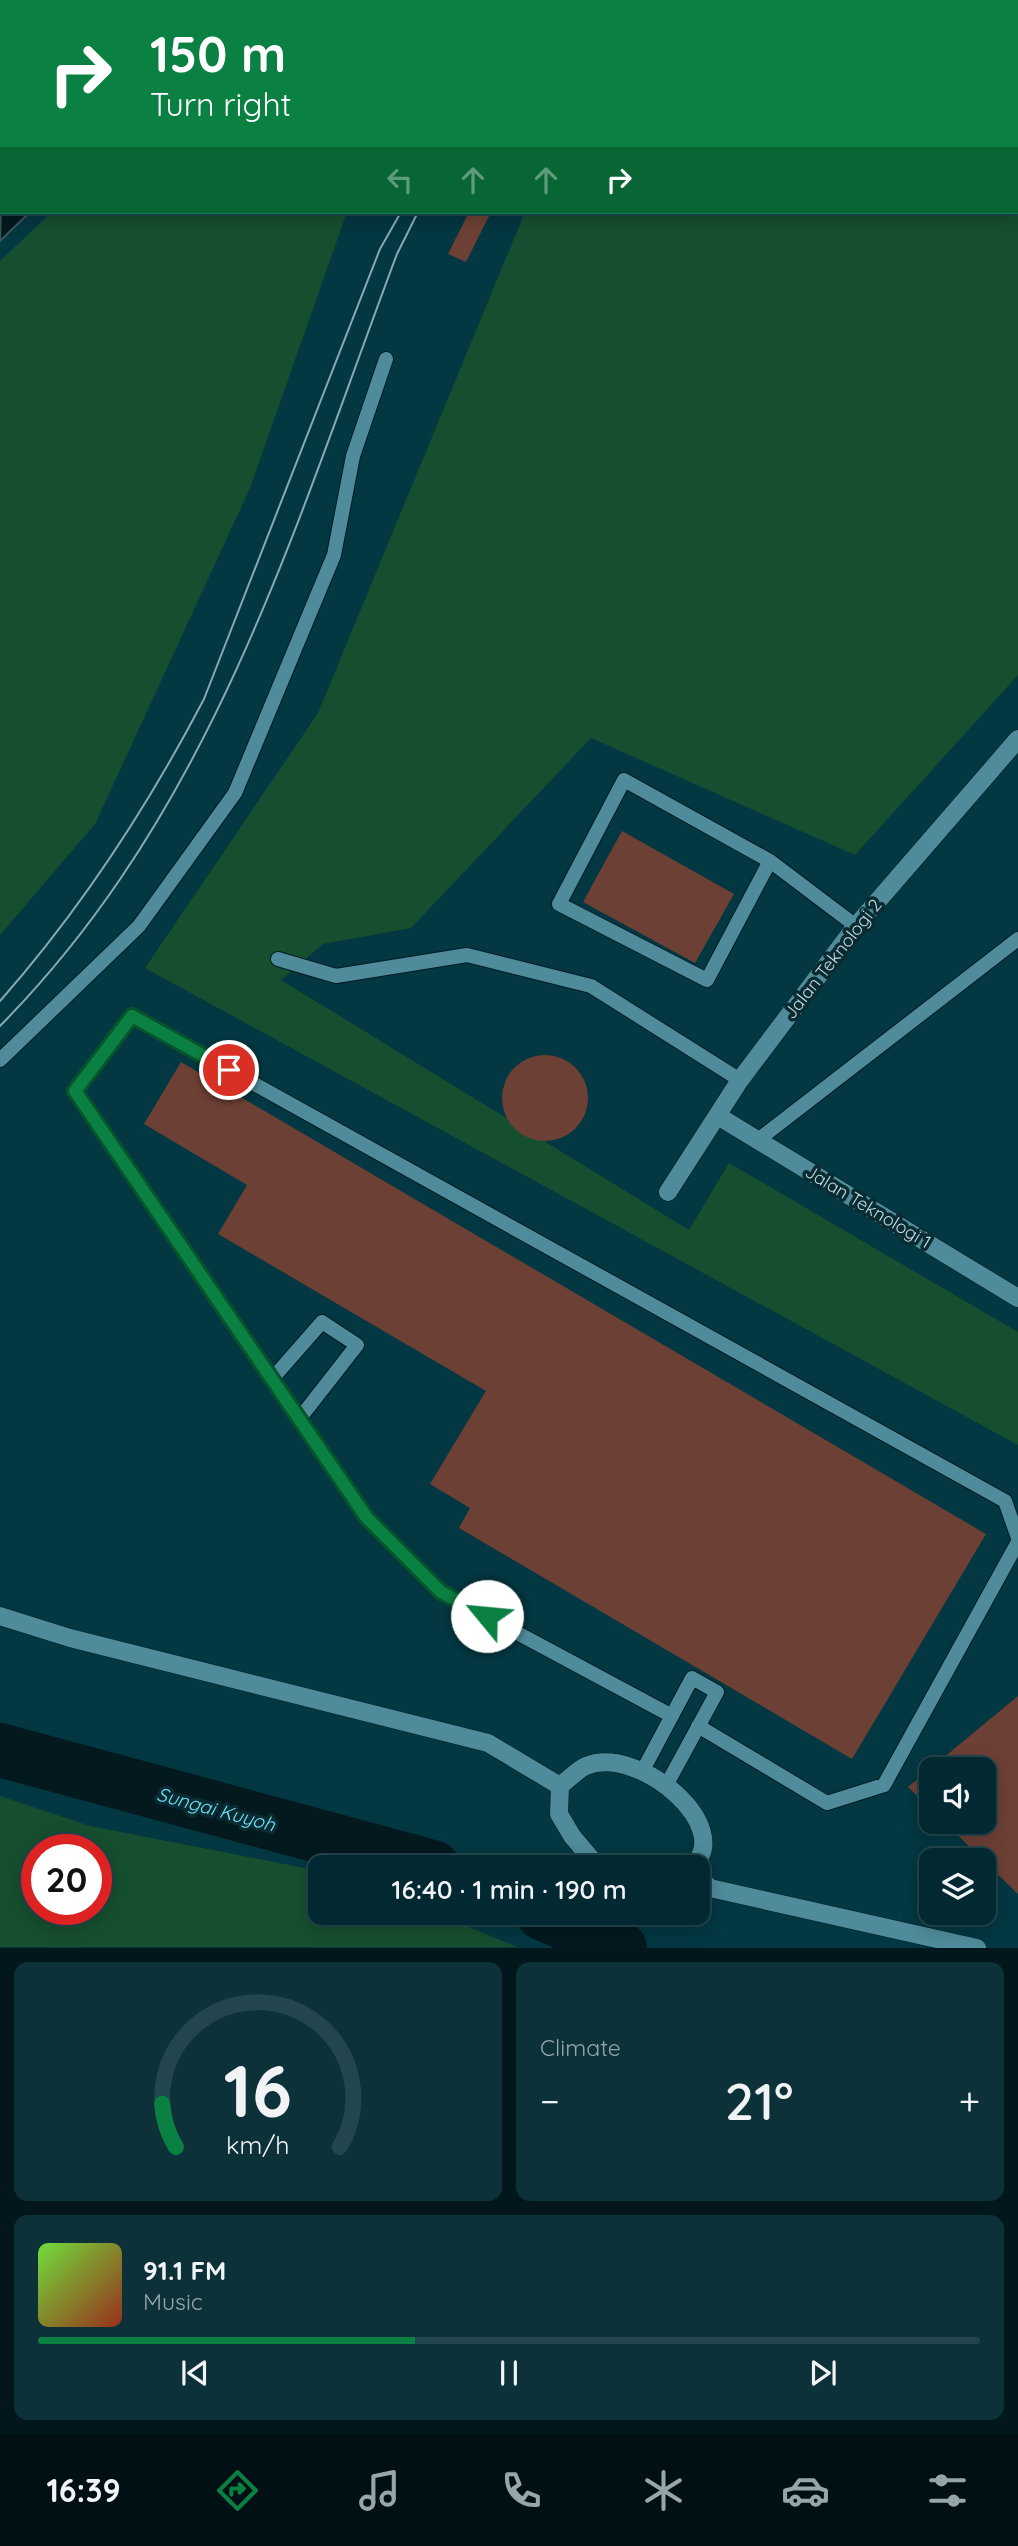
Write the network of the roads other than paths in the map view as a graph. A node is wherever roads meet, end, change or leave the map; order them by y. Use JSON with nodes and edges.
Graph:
{"nodes":[{"id":1,"x":387,"y":359,"type":"dead end"},
{"id":2,"x":1018,"y":739,"type":"edge"},
{"id":3,"x":770,"y":861,"type":"junction"},
{"id":4,"x":856,"y":926,"type":"junction"},
{"id":5,"x":1018,"y":939,"type":"edge"},
{"id":6,"x":278,"y":959,"type":"dead end"},
{"id":7,"x":0,"y":1060,"type":"edge"},
{"id":8,"x":740,"y":1080,"type":"junction"},
{"id":9,"x":718,"y":1115,"type":"junction"},
{"id":10,"x":758,"y":1140,"type":"junction"},
{"id":11,"x":668,"y":1192,"type":"dead end"},
{"id":12,"x":1018,"y":1298,"type":"edge"},
{"id":13,"x":272,"y":1379,"type":"junction"},
{"id":14,"x":300,"y":1418,"type":"junction"},
{"id":15,"x":1018,"y":1540,"type":"edge"},
{"id":16,"x":0,"y":1616,"type":"edge"},
{"id":17,"x":672,"y":1716,"type":"junction"},
{"id":18,"x":698,"y":1726,"type":"junction"},
{"id":19,"x":643,"y":1770,"type":"junction"},
{"id":20,"x":667,"y":1784,"type":"junction"},
{"id":21,"x":560,"y":1786,"type":"junction"},
{"id":22,"x":588,"y":1855,"type":"edge"},
{"id":23,"x":700,"y":1855,"type":"edge"},
{"id":24,"x":710,"y":1888,"type":"edge"},
{"id":25,"x":977,"y":1948,"type":"edge"}],
"edges":[{"from":1,"to":7,"type":"lane"},
{"from":2,"to":4,"type":"street","name":"Jalan Teknologi 2"},
{"from":3,"to":3,"type":"lane"},
{"from":3,"to":4,"type":"lane"},
{"from":4,"to":8,"type":"street","name":"Jalan Teknologi 2"},
{"from":5,"to":10,"type":"lane"},
{"from":6,"to":8,"type":"lane"},
{"from":8,"to":9,"type":"street","name":"Jalan Teknologi 2"},
{"from":9,"to":10,"type":"street","name":"Jalan Teknologi 1"},
{"from":9,"to":11,"type":"street","name":"Jalan Teknologi 2"},
{"from":10,"to":12,"type":"street","name":"Jalan Teknologi 1"},
{"from":13,"to":14,"type":"lane"},
{"from":13,"to":14,"type":"lane"},
{"from":13,"to":15,"type":"lane"},
{"from":14,"to":17,"type":"lane"},
{"from":15,"to":18,"type":"lane"},
{"from":16,"to":21,"type":"street"},
{"from":17,"to":18,"type":"lane"},
{"from":17,"to":19,"type":"lane"},
{"from":18,"to":20,"type":"lane"},
{"from":19,"to":20,"type":"street"},
{"from":19,"to":21,"type":"street"},
{"from":20,"to":23,"type":"street"},
{"from":21,"to":22,"type":"street"},
{"from":24,"to":25,"type":"street"}]}
